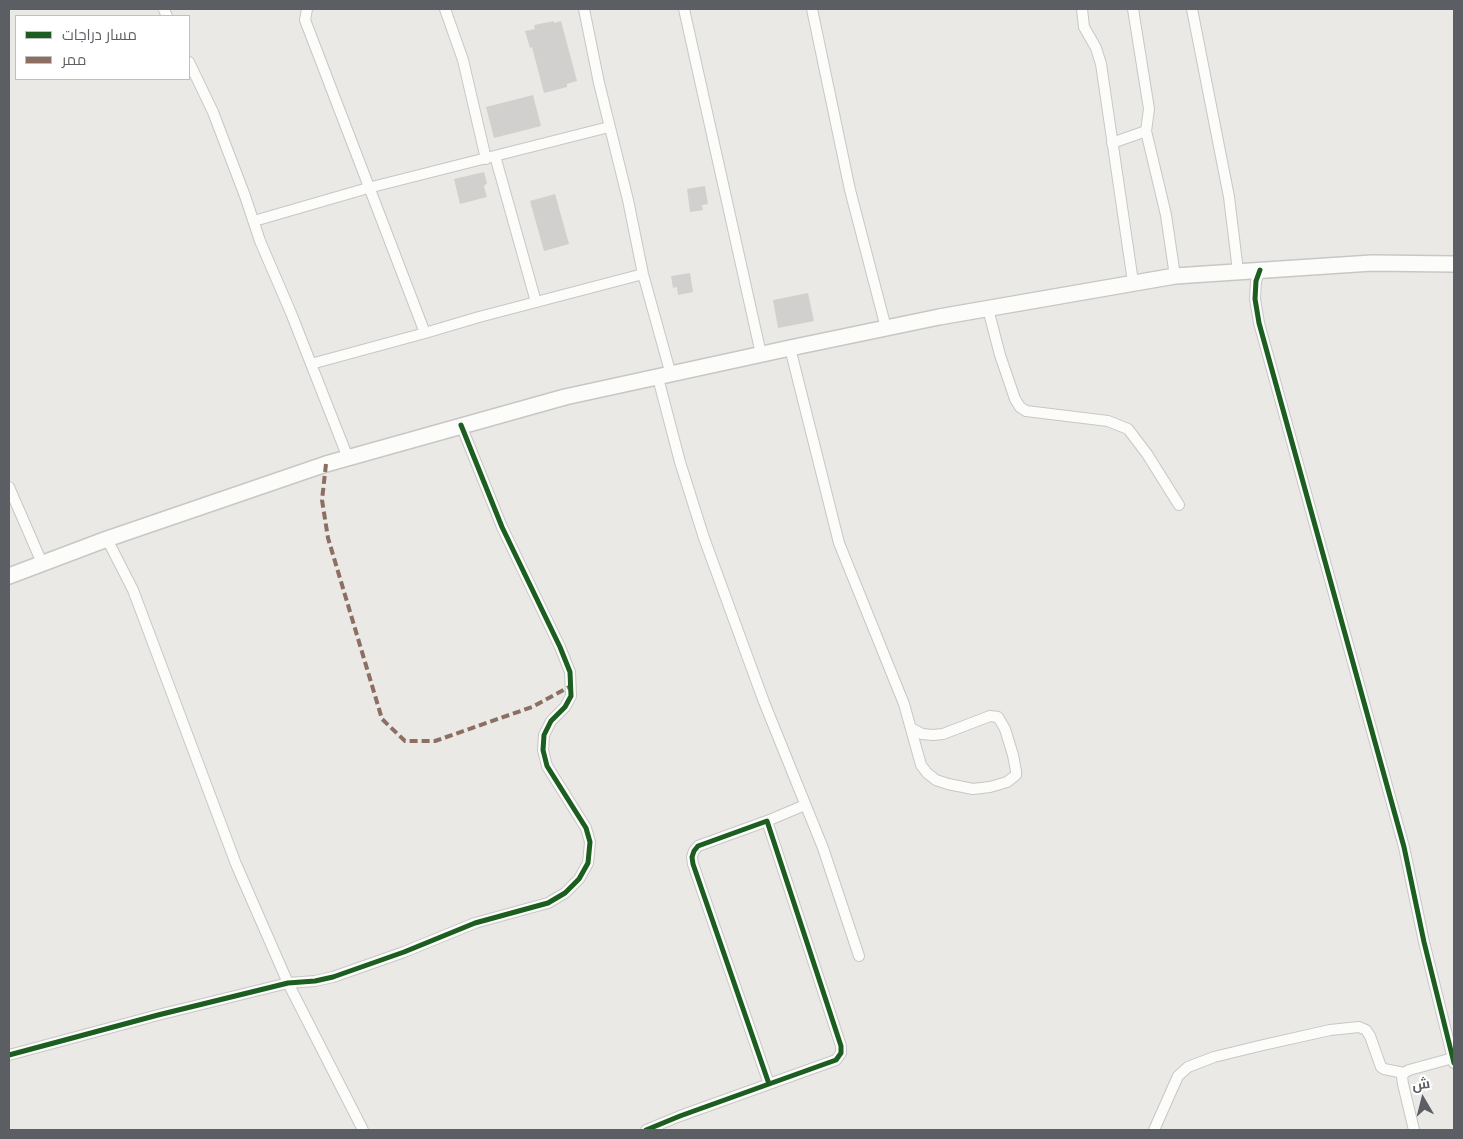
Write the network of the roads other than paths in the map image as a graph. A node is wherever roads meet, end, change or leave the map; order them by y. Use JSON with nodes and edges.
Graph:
{"nodes":[{"id":1,"x":307,"y":9,"type":"edge"},
{"id":2,"x":445,"y":9,"type":"edge"},
{"id":3,"x":584,"y":9,"type":"edge"},
{"id":4,"x":684,"y":9,"type":"edge"},
{"id":5,"x":812,"y":9,"type":"edge"},
{"id":6,"x":1082,"y":9,"type":"edge"},
{"id":7,"x":1133,"y":9,"type":"edge"},
{"id":8,"x":1192,"y":9,"type":"edge"},
{"id":9,"x":190,"y":64,"type":"edge"},
{"id":10,"x":609,"y":127,"type":"junction"},
{"id":11,"x":1146,"y":131,"type":"junction"},
{"id":12,"x":1112,"y":143,"type":"junction"},
{"id":13,"x":490,"y":157,"type":"junction"},
{"id":14,"x":368,"y":188,"type":"junction"},
{"id":15,"x":254,"y":222,"type":"junction"},
{"id":16,"x":1454,"y":264,"type":"edge"},
{"id":17,"x":1260,"y":270,"type":"junction"},
{"id":18,"x":1238,"y":271,"type":"junction"},
{"id":19,"x":643,"y":274,"type":"junction"},
{"id":20,"x":1176,"y":276,"type":"junction"},
{"id":21,"x":1132,"y":282,"type":"junction"},
{"id":22,"x":536,"y":302,"type":"junction"},
{"id":23,"x":988,"y":309,"type":"junction"},
{"id":24,"x":886,"y":328,"type":"junction"},
{"id":25,"x":425,"y":333,"type":"junction"},
{"id":26,"x":790,"y":348,"type":"junction"},
{"id":27,"x":762,"y":354,"type":"junction"},
{"id":28,"x":311,"y":364,"type":"junction"},
{"id":29,"x":664,"y":376,"type":"junction"},
{"id":30,"x":461,"y":425,"type":"junction"},
{"id":31,"x":348,"y":458,"type":"junction"},
{"id":32,"x":9,"y":487,"type":"edge"},
{"id":33,"x":1179,"y":505,"type":"dead end"},
{"id":34,"x":107,"y":539,"type":"junction"},
{"id":35,"x":42,"y":563,"type":"junction"},
{"id":36,"x":9,"y":576,"type":"edge"},
{"id":37,"x":911,"y":728,"type":"junction"},
{"id":38,"x":805,"y":805,"type":"junction"},
{"id":39,"x":767,"y":821,"type":"junction"},
{"id":40,"x":859,"y":956,"type":"dead end"},
{"id":41,"x":288,"y":983,"type":"junction"},
{"id":42,"x":9,"y":1055,"type":"edge"},
{"id":43,"x":1454,"y":1060,"type":"edge"},
{"id":44,"x":1404,"y":1073,"type":"junction"},
{"id":45,"x":769,"y":1084,"type":"junction"},
{"id":46,"x":363,"y":1130,"type":"edge"},
{"id":47,"x":646,"y":1130,"type":"edge"},
{"id":48,"x":1154,"y":1130,"type":"edge"},
{"id":49,"x":1414,"y":1130,"type":"edge"}],
"edges":[{"from":1,"to":14,"type":"street"},
{"from":2,"to":13,"type":"street"},
{"from":3,"to":10,"type":"street"},
{"from":4,"to":27,"type":"street"},
{"from":5,"to":24,"type":"street"},
{"from":6,"to":12,"type":"street"},
{"from":7,"to":11,"type":"street"},
{"from":8,"to":18,"type":"street"},
{"from":9,"to":15,"type":"street"},
{"from":10,"to":13,"type":"street"},
{"from":10,"to":19,"type":"street"},
{"from":11,"to":12,"type":"street"},
{"from":11,"to":20,"type":"street"},
{"from":12,"to":21,"type":"street"},
{"from":13,"to":14,"type":"street"},
{"from":13,"to":22,"type":"street"},
{"from":14,"to":15,"type":"street"},
{"from":14,"to":25,"type":"street"},
{"from":15,"to":28,"type":"street"},
{"from":16,"to":17,"type":"main road"},
{"from":17,"to":18,"type":"main road"},
{"from":17,"to":43,"type":"street"},
{"from":18,"to":20,"type":"main road"},
{"from":19,"to":22,"type":"street"},
{"from":19,"to":29,"type":"street"},
{"from":20,"to":21,"type":"main road"},
{"from":21,"to":23,"type":"main road"},
{"from":22,"to":25,"type":"street"},
{"from":23,"to":24,"type":"main road"},
{"from":23,"to":33,"type":"street"},
{"from":24,"to":26,"type":"main road"},
{"from":25,"to":28,"type":"street"},
{"from":26,"to":27,"type":"main road"},
{"from":26,"to":37,"type":"street"},
{"from":27,"to":29,"type":"main road"},
{"from":28,"to":31,"type":"street"},
{"from":29,"to":30,"type":"main road"},
{"from":29,"to":38,"type":"street"},
{"from":30,"to":31,"type":"main road"},
{"from":30,"to":41,"type":"street"},
{"from":31,"to":34,"type":"main road"},
{"from":32,"to":35,"type":"street"},
{"from":34,"to":35,"type":"main road"},
{"from":34,"to":41,"type":"street"},
{"from":35,"to":36,"type":"main road"},
{"from":37,"to":37,"type":"street"},
{"from":38,"to":39,"type":"street"},
{"from":38,"to":40,"type":"street"},
{"from":39,"to":45,"type":"street"},
{"from":39,"to":45,"type":"street"},
{"from":41,"to":42,"type":"street"},
{"from":41,"to":46,"type":"street"},
{"from":43,"to":44,"type":"street"},
{"from":44,"to":48,"type":"street"},
{"from":44,"to":49,"type":"street"},
{"from":45,"to":47,"type":"street"}]}
